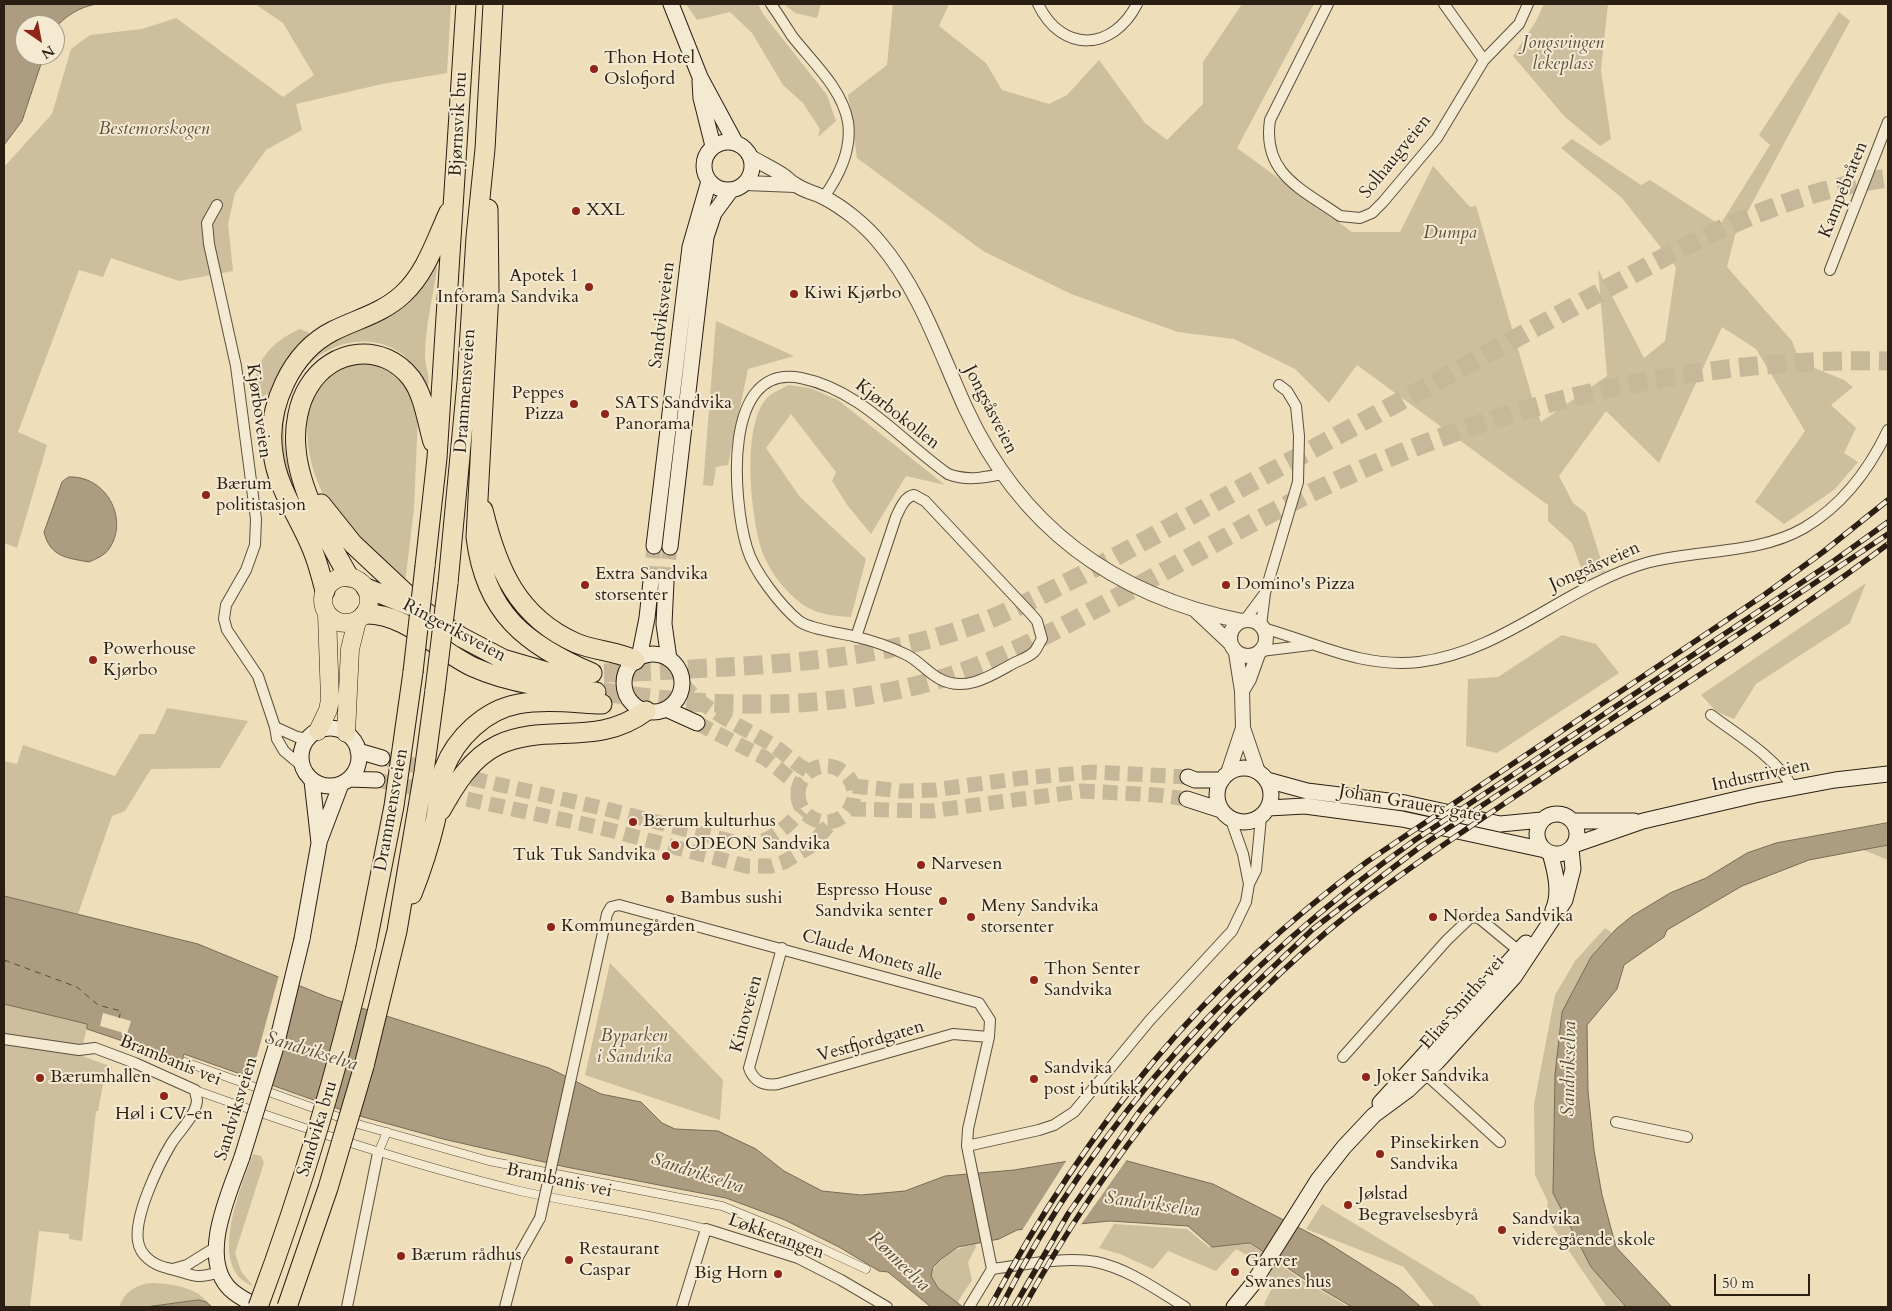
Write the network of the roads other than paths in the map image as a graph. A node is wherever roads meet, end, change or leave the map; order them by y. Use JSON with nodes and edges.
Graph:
{"nodes":[{"id":1,"x":466,"y":4,"type":"edge"},
{"id":2,"x":493,"y":4,"type":"edge"},
{"id":3,"x":671,"y":4,"type":"edge"},
{"id":4,"x":771,"y":4,"type":"edge"},
{"id":5,"x":1038,"y":4,"type":"edge"},
{"id":6,"x":1137,"y":4,"type":"edge"},
{"id":7,"x":1328,"y":4,"type":"edge"},
{"id":8,"x":1444,"y":4,"type":"edge"},
{"id":9,"x":1528,"y":4,"type":"edge"},
{"id":10,"x":1484,"y":60,"type":"junction"},
{"id":11,"x":700,"y":78,"type":"junction"},
{"id":12,"x":1888,"y":122,"type":"edge"},
{"id":13,"x":735,"y":142,"type":"junction"},
{"id":14,"x":713,"y":146,"type":"junction"},
{"id":15,"x":751,"y":157,"type":"junction"},
{"id":16,"x":709,"y":181,"type":"junction"},
{"id":17,"x":746,"y":183,"type":"junction"},
{"id":18,"x":796,"y":185,"type":"junction"},
{"id":19,"x":731,"y":190,"type":"junction"},
{"id":20,"x":824,"y":198,"type":"junction"},
{"id":21,"x":484,"y":200,"type":"junction"},
{"id":22,"x":217,"y":205,"type":"dead end"},
{"id":23,"x":443,"y":245,"type":"junction"},
{"id":24,"x":1830,"y":270,"type":"dead end"},
{"id":25,"x":1279,"y":385,"type":"dead end"},
{"id":26,"x":1888,"y":430,"type":"edge"},
{"id":27,"x":437,"y":458,"type":"junction"},
{"id":28,"x":1002,"y":474,"type":"junction"},
{"id":29,"x":305,"y":484,"type":"junction"},
{"id":30,"x":479,"y":492,"type":"junction"},
{"id":31,"x":654,"y":546,"type":"tunnel mouth"},
{"id":32,"x":670,"y":546,"type":"tunnel mouth"},
{"id":33,"x":349,"y":577,"type":"junction"},
{"id":34,"x":366,"y":588,"type":"junction"},
{"id":35,"x":325,"y":591,"type":"junction"},
{"id":36,"x":1265,"y":593,"type":"junction"},
{"id":37,"x":1195,"y":610,"type":"junction"},
{"id":38,"x":424,"y":611,"type":"junction"},
{"id":39,"x":328,"y":614,"type":"junction"},
{"id":40,"x":361,"y":617,"type":"junction"},
{"id":41,"x":1243,"y":620,"type":"junction"},
{"id":42,"x":1262,"y":627,"type":"junction"},
{"id":43,"x":856,"y":637,"type":"junction"},
{"id":44,"x":1310,"y":645,"type":"junction"},
{"id":45,"x":1233,"y":648,"type":"junction"},
{"id":46,"x":1260,"y":652,"type":"junction"},
{"id":47,"x":669,"y":658,"type":"junction"},
{"id":48,"x":637,"y":659,"type":"junction"},
{"id":49,"x":1242,"y":691,"type":"junction"},
{"id":50,"x":666,"y":709,"type":"junction"},
{"id":51,"x":646,"y":711,"type":"junction"},
{"id":52,"x":1711,"y":715,"type":"dead end"},
{"id":53,"x":697,"y":723,"type":"tunnel mouth"},
{"id":54,"x":275,"y":727,"type":"junction"},
{"id":55,"x":1243,"y":728,"type":"junction"},
{"id":56,"x":346,"y":733,"type":"junction"},
{"id":57,"x":313,"y":735,"type":"junction"},
{"id":58,"x":358,"y":751,"type":"junction"},
{"id":59,"x":382,"y":758,"type":"tunnel mouth"},
{"id":60,"x":303,"y":767,"type":"junction"},
{"id":61,"x":1888,"y":774,"type":"edge"},
{"id":62,"x":1225,"y":776,"type":"junction"},
{"id":63,"x":1263,"y":776,"type":"junction"},
{"id":64,"x":1188,"y":777,"type":"tunnel mouth"},
{"id":65,"x":377,"y":780,"type":"tunnel mouth"},
{"id":66,"x":312,"y":781,"type":"junction"},
{"id":67,"x":345,"y":781,"type":"junction"},
{"id":68,"x":1792,"y":787,"type":"junction"},
{"id":69,"x":1187,"y":799,"type":"tunnel mouth"},
{"id":70,"x":1264,"y":813,"type":"junction"},
{"id":71,"x":1226,"y":815,"type":"junction"},
{"id":72,"x":436,"y":820,"type":"junction"},
{"id":73,"x":1542,"y":820,"type":"junction"},
{"id":74,"x":1573,"y":821,"type":"junction"},
{"id":75,"x":1643,"y":821,"type":"junction"},
{"id":76,"x":319,"y":843,"type":"junction"},
{"id":77,"x":1573,"y":847,"type":"junction"},
{"id":78,"x":1547,"y":851,"type":"junction"},
{"id":79,"x":1249,"y":884,"type":"junction"},
{"id":80,"x":397,"y":931,"type":"junction"},
{"id":81,"x":366,"y":947,"type":"joint"},
{"id":82,"x":782,"y":948,"type":"junction"},
{"id":83,"x":1519,"y":950,"type":"junction"},
{"id":84,"x":392,"y":953,"type":"joint"},
{"id":85,"x":989,"y":1037,"type":"junction"},
{"id":86,"x":4,"y":1039,"type":"edge"},
{"id":87,"x":1343,"y":1057,"type":"dead end"},
{"id":88,"x":184,"y":1062,"type":"dead end"},
{"id":89,"x":1420,"y":1070,"type":"junction"},
{"id":90,"x":762,"y":1084,"type":"joint"},
{"id":91,"x":194,"y":1090,"type":"junction"},
{"id":92,"x":1619,"y":1123,"type":"dead end"},
{"id":93,"x":387,"y":1132,"type":"junction"},
{"id":94,"x":1687,"y":1137,"type":"dead end"},
{"id":95,"x":1500,"y":1142,"type":"dead end"},
{"id":96,"x":967,"y":1146,"type":"junction"},
{"id":97,"x":378,"y":1152,"type":"junction"},
{"id":98,"x":706,"y":1229,"type":"junction"},
{"id":99,"x":216,"y":1247,"type":"junction"},
{"id":100,"x":173,"y":1269,"type":"junction"},
{"id":101,"x":866,"y":1269,"type":"dead end"},
{"id":102,"x":992,"y":1269,"type":"junction"},
{"id":103,"x":219,"y":1272,"type":"junction"},
{"id":104,"x":1252,"y":1285,"type":"junction"},
{"id":105,"x":971,"y":1305,"type":"edge"},
{"id":106,"x":259,"y":1307,"type":"edge"},
{"id":107,"x":287,"y":1307,"type":"edge"},
{"id":108,"x":347,"y":1307,"type":"edge"},
{"id":109,"x":505,"y":1307,"type":"edge"},
{"id":110,"x":682,"y":1307,"type":"edge"},
{"id":111,"x":887,"y":1307,"type":"edge"},
{"id":112,"x":1185,"y":1307,"type":"edge"},
{"id":113,"x":1234,"y":1307,"type":"edge"},
{"id":114,"x":1243,"y":1307,"type":"edge"}],
"edges":[{"from":1,"to":23,"type":"highway","name":"Bjørnsvik bru"},
{"from":2,"to":21,"type":"highway","name":"Bjørnsvik bru"},
{"from":3,"to":11,"type":"main road"},
{"from":4,"to":20,"type":"street"},
{"from":5,"to":6,"type":"street"},
{"from":7,"to":10,"type":"street","name":"Solhaugveien"},
{"from":8,"to":10,"type":"street"},
{"from":9,"to":10,"type":"street","name":"Solhaugveien"},
{"from":11,"to":13,"type":"main road"},
{"from":11,"to":14,"type":"main road"},
{"from":12,"to":24,"type":"street","name":"Kampebråten"},
{"from":13,"to":14,"type":"main road"},
{"from":13,"to":15,"type":"main road"},
{"from":14,"to":16,"type":"main road"},
{"from":15,"to":17,"type":"main road"},
{"from":15,"to":18,"type":"street","name":"Jongsåsveien"},
{"from":16,"to":19,"type":"main road"},
{"from":16,"to":31,"type":"main road","name":"Sandviksveien"},
{"from":17,"to":18,"type":"street","name":"Jongsåsveien"},
{"from":17,"to":19,"type":"main road"},
{"from":18,"to":20,"type":"street","name":"Jongsåsveien"},
{"from":19,"to":32,"type":"main road","name":"Sandviksveien"},
{"from":20,"to":28,"type":"street","name":"Jongsåsveien"},
{"from":21,"to":30,"type":"highway"},
{"from":21,"to":80,"type":"highway","name":"Drammensveien","bridge":true},
{"from":22,"to":54,"type":"street","name":"Kjørboveien"},
{"from":23,"to":27,"type":"highway","name":"Drammensveien"},
{"from":23,"to":35,"type":"highway"},
{"from":25,"to":36,"type":"street"},
{"from":26,"to":44,"type":"street","name":"Jongsåsveien"},
{"from":27,"to":29,"type":"highway"},
{"from":27,"to":81,"type":"highway","name":"Drammensveien","bridge":true},
{"from":28,"to":37,"type":"street","name":"Jongsåsveien"},
{"from":28,"to":43,"type":"street","name":"Kjørbokollen"},
{"from":29,"to":33,"type":"highway"},
{"from":29,"to":38,"type":"highway"},
{"from":30,"to":38,"type":"highway","name":"Ringeriksveien"},
{"from":30,"to":48,"type":"highway"},
{"from":33,"to":34,"type":"highway"},
{"from":33,"to":35,"type":"highway"},
{"from":34,"to":38,"type":"highway","name":"Ringeriksveien"},
{"from":34,"to":40,"type":"highway"},
{"from":35,"to":39,"type":"highway"},
{"from":36,"to":41,"type":"street"},
{"from":36,"to":42,"type":"street"},
{"from":37,"to":41,"type":"street","name":"Jongsåsveien"},
{"from":37,"to":45,"type":"street","name":"Jongsåsveien"},
{"from":39,"to":40,"type":"highway"},
{"from":39,"to":57,"type":"highway"},
{"from":40,"to":56,"type":"highway"},
{"from":40,"to":72,"type":"highway","name":"Ringeriksveien"},
{"from":41,"to":42,"type":"street"},
{"from":41,"to":45,"type":"street"},
{"from":42,"to":44,"type":"street","name":"Jongsåsveien"},
{"from":42,"to":46,"type":"street"},
{"from":43,"to":43,"type":"street","name":"Kjørbokollen"},
{"from":44,"to":46,"type":"street","name":"Jongsåsveien"},
{"from":45,"to":46,"type":"street"},
{"from":45,"to":49,"type":"street"},
{"from":46,"to":49,"type":"street"},
{"from":47,"to":48,"type":"main road"},
{"from":47,"to":48,"type":"main road"},
{"from":47,"to":50,"type":"main road"},
{"from":48,"to":51,"type":"main road"},
{"from":49,"to":55,"type":"street"},
{"from":50,"to":51,"type":"main road"},
{"from":50,"to":53,"type":"main road"},
{"from":51,"to":72,"type":"highway"},
{"from":52,"to":68,"type":"street"},
{"from":54,"to":57,"type":"street"},
{"from":54,"to":60,"type":"street","name":"Kjørboveien"},
{"from":55,"to":62,"type":"street"},
{"from":55,"to":63,"type":"street"},
{"from":56,"to":57,"type":"main road"},
{"from":56,"to":58,"type":"main road"},
{"from":57,"to":60,"type":"main road"},
{"from":58,"to":59,"type":"main road"},
{"from":58,"to":67,"type":"main road"},
{"from":60,"to":66,"type":"main road"},
{"from":61,"to":68,"type":"main road","name":"Industriveien"},
{"from":62,"to":63,"type":"main road"},
{"from":62,"to":64,"type":"main road"},
{"from":62,"to":71,"type":"main road"},
{"from":63,"to":70,"type":"main road"},
{"from":63,"to":73,"type":"main road","name":"Johan Grauers gate"},
{"from":65,"to":67,"type":"main road"},
{"from":66,"to":67,"type":"main road"},
{"from":66,"to":76,"type":"main road","name":"Sandviksveien"},
{"from":67,"to":76,"type":"main road","name":"Sandviksveien"},
{"from":68,"to":75,"type":"main road","name":"Industriveien"},
{"from":69,"to":71,"type":"main road"},
{"from":70,"to":71,"type":"main road"},
{"from":70,"to":78,"type":"main road","name":"Johan Grauers gate"},
{"from":70,"to":79,"type":"street"},
{"from":71,"to":79,"type":"street"},
{"from":72,"to":80,"type":"highway"},
{"from":73,"to":74,"type":"main road"},
{"from":73,"to":78,"type":"main road"},
{"from":74,"to":75,"type":"main road","name":"Industriveien"},
{"from":74,"to":77,"type":"main road"},
{"from":75,"to":77,"type":"main road","name":"Industriveien"},
{"from":76,"to":99,"type":"main road","name":"Sandviksveien","bridge":true},
{"from":77,"to":78,"type":"main road"},
{"from":77,"to":89,"type":"main road","name":"Elias Smiths vei"},
{"from":78,"to":83,"type":"main road","name":"Elias Smiths vei"},
{"from":79,"to":96,"type":"street"},
{"from":80,"to":84,"type":"highway","name":"Drammensveien"},
{"from":81,"to":106,"type":"highway","name":"Sandvika bru","bridge":true},
{"from":82,"to":85,"type":"street","name":"Claude Monets alle"},
{"from":82,"to":90,"type":"street","name":"Kinoveien"},
{"from":82,"to":109,"type":"street","name":"Claude Monets alle","bridge":true},
{"from":83,"to":87,"type":"street","name":"Elias Smiths vei"},
{"from":83,"to":89,"type":"main road","name":"Elias Smiths vei"},
{"from":84,"to":107,"type":"highway","name":"Sandvika bru","bridge":true},
{"from":85,"to":90,"type":"street","name":"Vestfjordgaten"},
{"from":85,"to":96,"type":"street","name":"Claude Monets alle"},
{"from":86,"to":91,"type":"street","name":"Brambanis vei"},
{"from":88,"to":93,"type":"street"},
{"from":89,"to":95,"type":"street","name":"Elias Smiths vei"},
{"from":89,"to":104,"type":"main road","name":"Elias Smiths vei"},
{"from":91,"to":97,"type":"street","name":"Brambanis vei"},
{"from":91,"to":100,"type":"street"},
{"from":92,"to":94,"type":"street"},
{"from":93,"to":97,"type":"street"},
{"from":93,"to":101,"type":"street"},
{"from":96,"to":102,"type":"street","name":"Claude Monets alle"},
{"from":97,"to":98,"type":"street","name":"Brambanis vei"},
{"from":97,"to":108,"type":"street"},
{"from":98,"to":110,"type":"street"},
{"from":98,"to":111,"type":"street","name":"Løkketangen"},
{"from":99,"to":100,"type":"street"},
{"from":99,"to":103,"type":"main road","name":"Sandviksveien"},
{"from":100,"to":103,"type":"street"},
{"from":102,"to":105,"type":"street"},
{"from":102,"to":112,"type":"street"},
{"from":103,"to":106,"type":"main road"},
{"from":104,"to":113,"type":"main road"},
{"from":104,"to":114,"type":"main road"}]}
